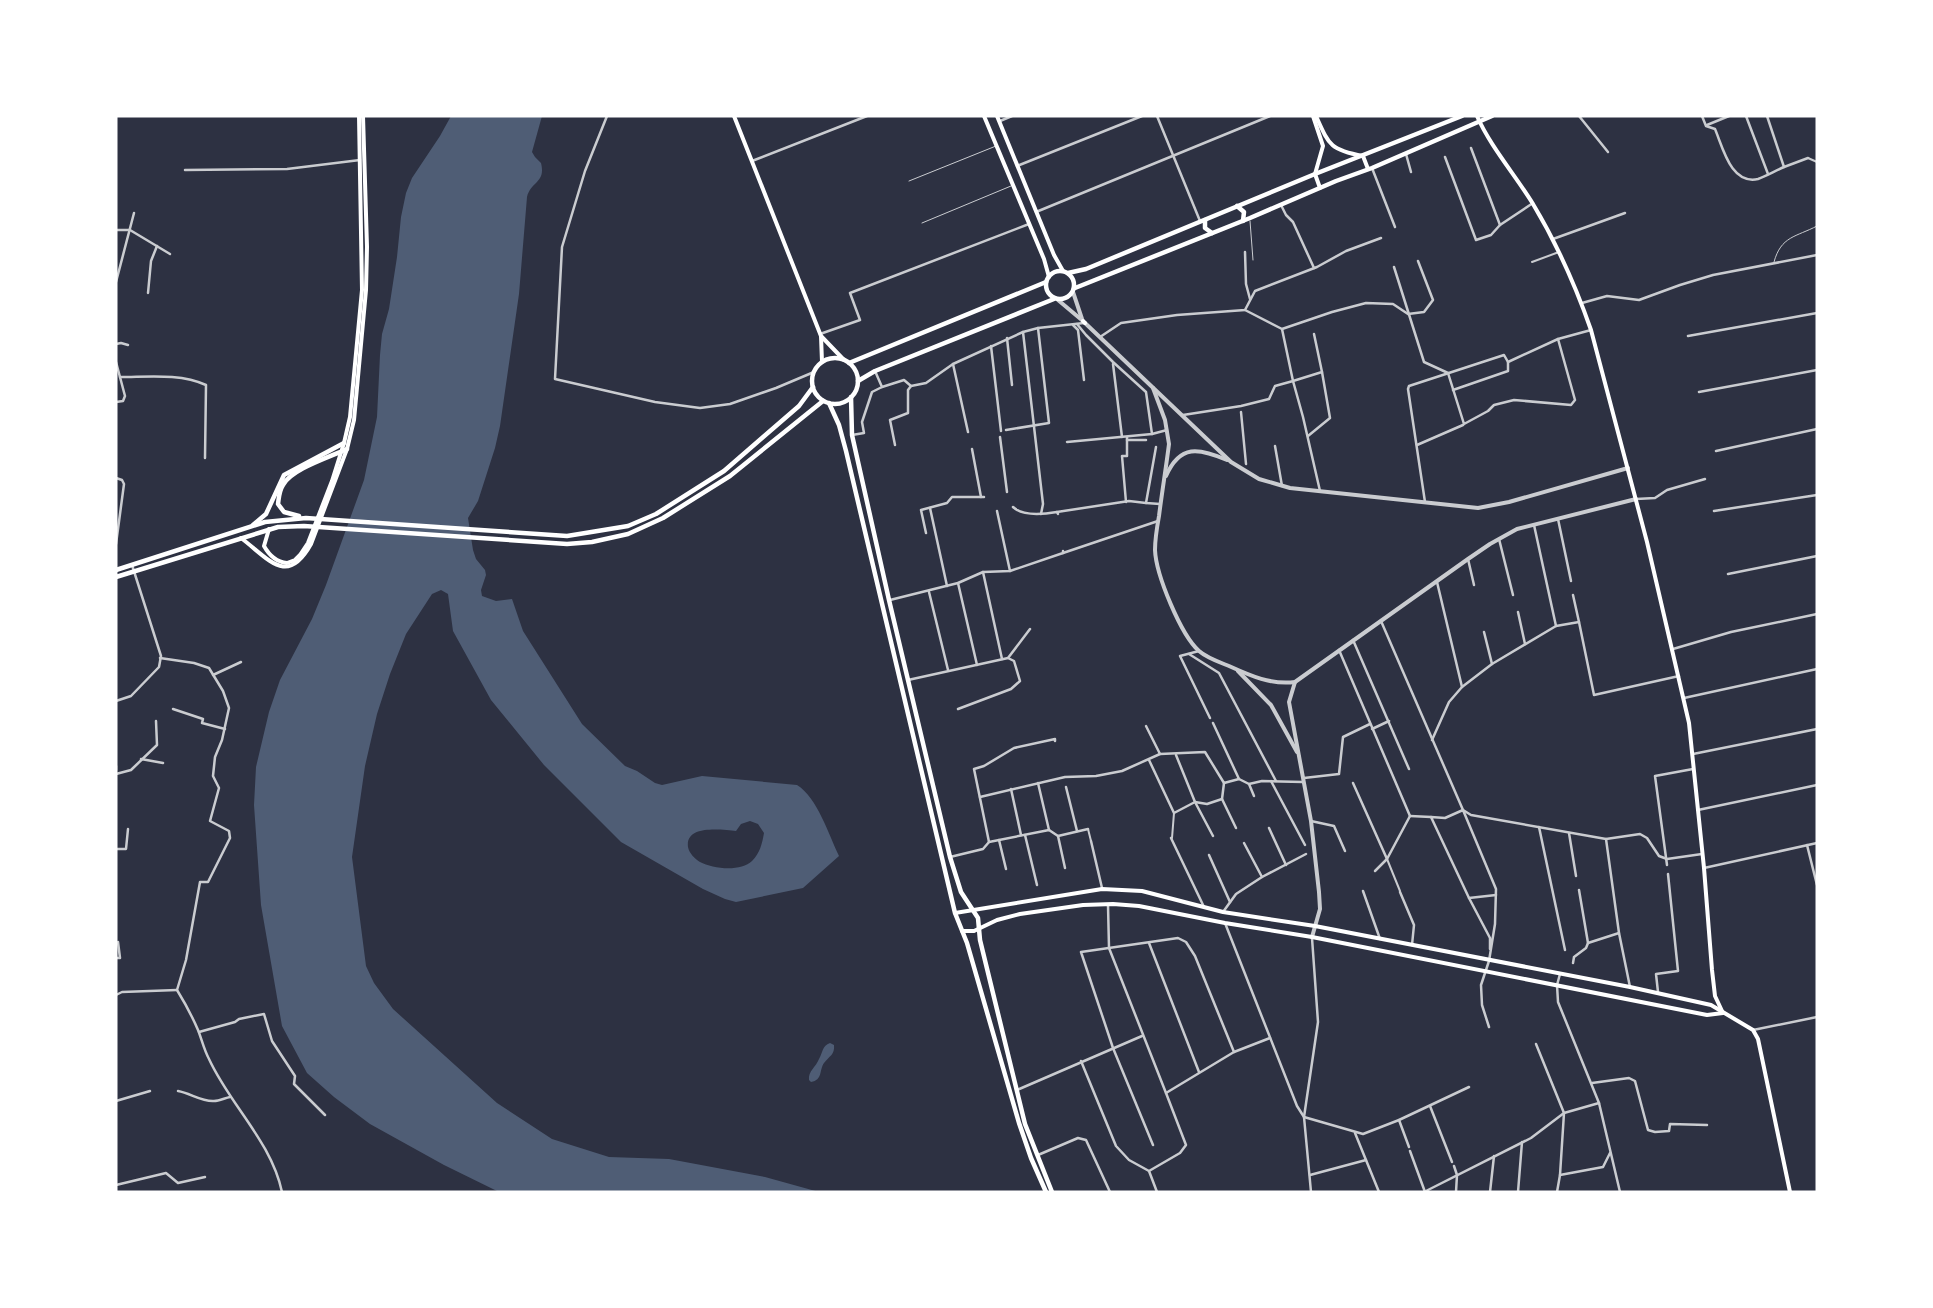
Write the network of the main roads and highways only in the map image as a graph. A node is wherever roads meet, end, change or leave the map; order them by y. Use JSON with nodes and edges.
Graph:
{"nodes":[{"id":1,"x":359,"y":116,"type":"edge"},
{"id":2,"x":363,"y":116,"type":"edge"},
{"id":3,"x":734,"y":116,"type":"edge"},
{"id":4,"x":984,"y":116,"type":"edge"},
{"id":5,"x":997,"y":116,"type":"edge"},
{"id":6,"x":1314,"y":116,"type":"edge"},
{"id":7,"x":1462,"y":116,"type":"edge"},
{"id":8,"x":1477,"y":116,"type":"edge"},
{"id":9,"x":1492,"y":116,"type":"edge"},
{"id":10,"x":1480,"y":122,"type":"junction"},
{"id":11,"x":1363,"y":156,"type":"junction"},
{"id":12,"x":1370,"y":169,"type":"junction"},
{"id":13,"x":1314,"y":174,"type":"junction"},
{"id":14,"x":1320,"y":188,"type":"junction"},
{"id":15,"x":1236,"y":206,"type":"junction"},
{"id":16,"x":1202,"y":221,"type":"junction"},
{"id":17,"x":1243,"y":221,"type":"junction"},
{"id":18,"x":1212,"y":233,"type":"junction"},
{"id":19,"x":1065,"y":272,"type":"junction"},
{"id":20,"x":1048,"y":279,"type":"junction"},
{"id":21,"x":1074,"y":290,"type":"junction"},
{"id":22,"x":1056,"y":299,"type":"junction"},
{"id":23,"x":821,"y":335,"type":"junction"},
{"id":24,"x":844,"y":360,"type":"junction"},
{"id":25,"x":822,"y":362,"type":"junction"},
{"id":26,"x":849,"y":363,"type":"junction"},
{"id":27,"x":858,"y":381,"type":"junction"},
{"id":28,"x":813,"y":386,"type":"junction"},
{"id":29,"x":851,"y":397,"type":"junction"},
{"id":30,"x":823,"y":401,"type":"junction"},
{"id":31,"x":829,"y":403,"type":"junction"},
{"id":32,"x":344,"y":443,"type":"junction"},
{"id":33,"x":347,"y":449,"type":"junction"},
{"id":34,"x":342,"y":452,"type":"junction"},
{"id":35,"x":306,"y":518,"type":"junction"},
{"id":36,"x":251,"y":527,"type":"junction"},
{"id":37,"x":269,"y":529,"type":"junction"},
{"id":38,"x":241,"y":538,"type":"junction"},
{"id":39,"x":116,"y":570,"type":"edge"},
{"id":40,"x":116,"y":577,"type":"edge"},
{"id":41,"x":973,"y":910,"type":"junction"},
{"id":42,"x":955,"y":913,"type":"junction"},
{"id":43,"x":979,"y":928,"type":"junction"},
{"id":44,"x":962,"y":931,"type":"junction"},
{"id":45,"x":1715,"y":996,"type":"junction"},
{"id":46,"x":1683,"y":999,"type":"junction"},
{"id":47,"x":1704,"y":1003,"type":"junction"},
{"id":48,"x":1680,"y":1010,"type":"junction"},
{"id":49,"x":1723,"y":1013,"type":"junction"},
{"id":50,"x":1016,"y":1090,"type":"junction"},
{"id":51,"x":1010,"y":1093,"type":"junction"},
{"id":52,"x":1046,"y":1192,"type":"edge"},
{"id":53,"x":1052,"y":1192,"type":"edge"},
{"id":54,"x":1790,"y":1192,"type":"edge"}],
"edges":[{"from":1,"to":32,"type":"main road"},
{"from":2,"to":33,"type":"main road"},
{"from":3,"to":23,"type":"main road"},
{"from":4,"to":20,"type":"main road"},
{"from":5,"to":19,"type":"main road"},
{"from":6,"to":11,"type":"main road"},
{"from":6,"to":13,"type":"main road"},
{"from":7,"to":11,"type":"highway"},
{"from":8,"to":10,"type":"main road"},
{"from":9,"to":10,"type":"highway"},
{"from":10,"to":12,"type":"highway"},
{"from":10,"to":45,"type":"main road"},
{"from":11,"to":12,"type":"main road"},
{"from":11,"to":13,"type":"highway"},
{"from":12,"to":14,"type":"highway"},
{"from":13,"to":14,"type":"main road"},
{"from":13,"to":15,"type":"highway"},
{"from":14,"to":17,"type":"highway"},
{"from":15,"to":16,"type":"highway"},
{"from":15,"to":17,"type":"highway"},
{"from":16,"to":18,"type":"highway"},
{"from":16,"to":19,"type":"highway"},
{"from":17,"to":18,"type":"highway"},
{"from":18,"to":21,"type":"highway"},
{"from":19,"to":20,"type":"highway"},
{"from":19,"to":21,"type":"highway"},
{"from":20,"to":22,"type":"highway"},
{"from":20,"to":26,"type":"highway"},
{"from":21,"to":22,"type":"highway"},
{"from":22,"to":27,"type":"highway"},
{"from":23,"to":24,"type":"main road"},
{"from":23,"to":25,"type":"main road"},
{"from":24,"to":25,"type":"highway"},
{"from":24,"to":26,"type":"highway"},
{"from":25,"to":28,"type":"highway"},
{"from":26,"to":27,"type":"highway"},
{"from":27,"to":29,"type":"highway"},
{"from":28,"to":30,"type":"highway"},
{"from":28,"to":35,"type":"highway"},
{"from":29,"to":31,"type":"highway"},
{"from":29,"to":41,"type":"highway"},
{"from":30,"to":31,"type":"highway"},
{"from":30,"to":37,"type":"highway"},
{"from":31,"to":42,"type":"highway"},
{"from":32,"to":34,"type":"main road"},
{"from":32,"to":36,"type":"highway"},
{"from":33,"to":34,"type":"highway"},
{"from":33,"to":38,"type":"main road"},
{"from":34,"to":35,"type":"highway"},
{"from":34,"to":37,"type":"main road"},
{"from":35,"to":36,"type":"highway"},
{"from":36,"to":39,"type":"highway"},
{"from":37,"to":38,"type":"highway"},
{"from":38,"to":40,"type":"highway"},
{"from":41,"to":42,"type":"main road"},
{"from":41,"to":43,"type":"highway"},
{"from":41,"to":46,"type":"main road"},
{"from":42,"to":44,"type":"highway"},
{"from":43,"to":44,"type":"main road"},
{"from":43,"to":48,"type":"main road"},
{"from":43,"to":50,"type":"highway"},
{"from":44,"to":51,"type":"highway"},
{"from":45,"to":47,"type":"main road"},
{"from":45,"to":49,"type":"main road"},
{"from":46,"to":47,"type":"main road"},
{"from":46,"to":48,"type":"main road"},
{"from":47,"to":49,"type":"main road"},
{"from":48,"to":49,"type":"main road"},
{"from":49,"to":54,"type":"main road"},
{"from":50,"to":51,"type":"highway"},
{"from":50,"to":53,"type":"highway"},
{"from":51,"to":52,"type":"highway"}]}
